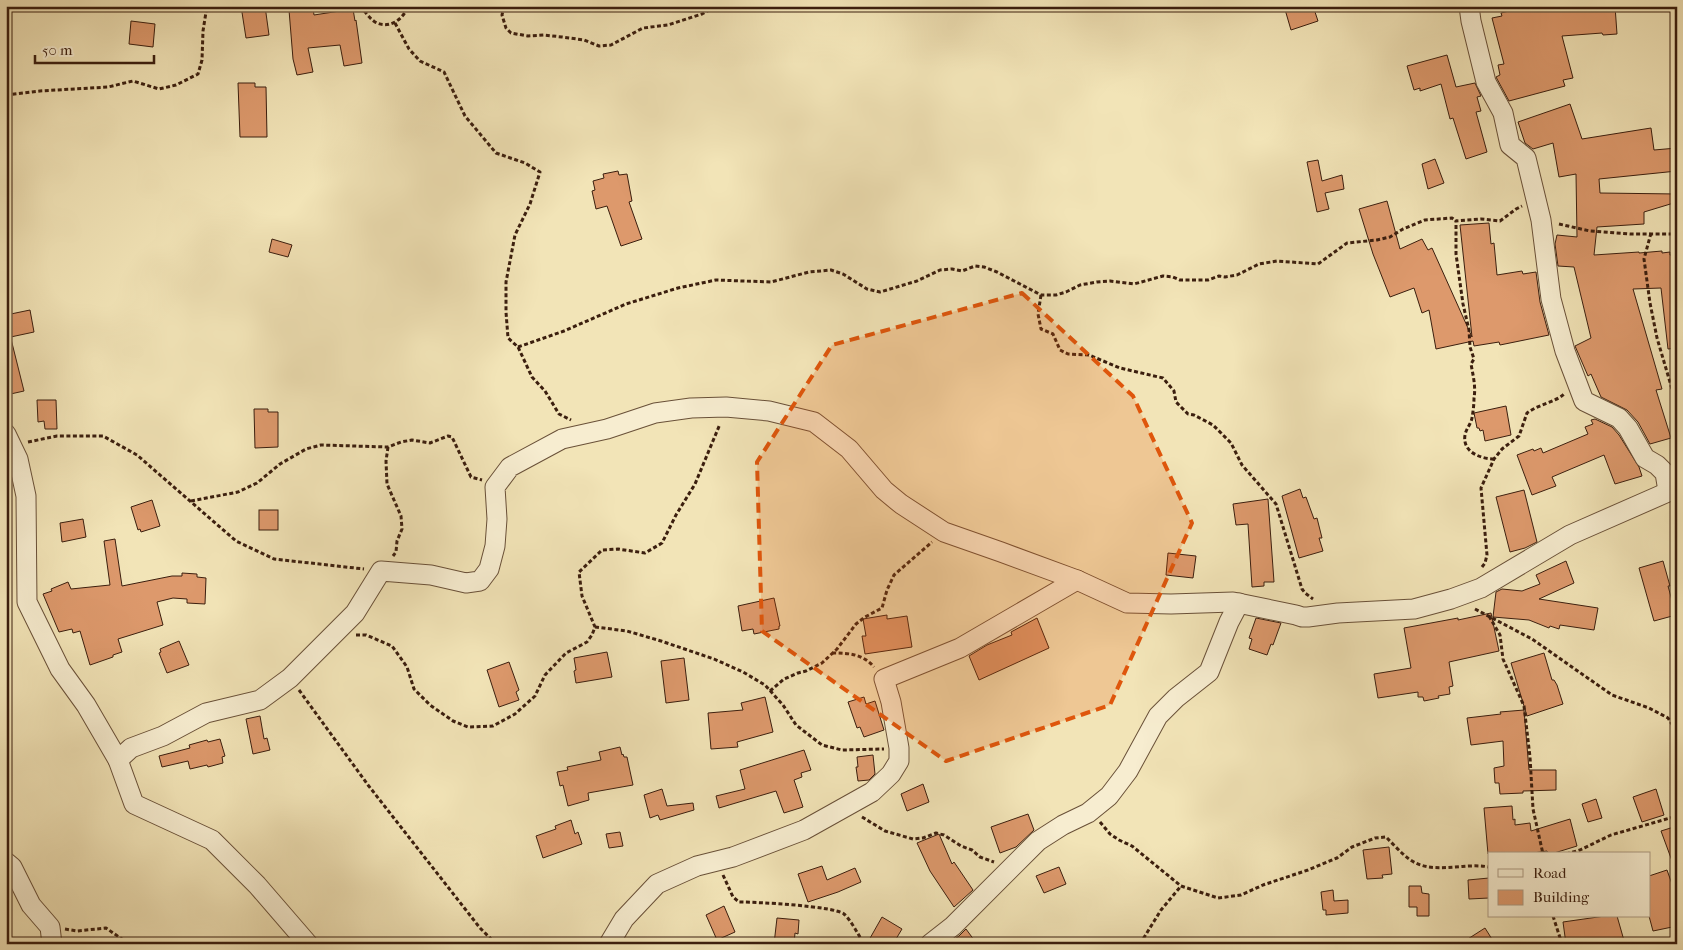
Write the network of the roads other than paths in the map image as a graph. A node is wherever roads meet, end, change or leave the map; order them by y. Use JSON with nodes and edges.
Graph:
{"nodes":[{"id":1,"x":1469,"y":6,"type":"edge"},
{"id":2,"x":9,"y":440,"type":"edge"},
{"id":3,"x":1673,"y":489,"type":"edge"},
{"id":4,"x":1077,"y":580,"type":"junction"},
{"id":5,"x":1239,"y":603,"type":"junction"},
{"id":6,"x":118,"y":760,"type":"junction"},
{"id":7,"x":6,"y":862,"type":"edge"},
{"id":8,"x":51,"y":935,"type":"edge"},
{"id":9,"x":308,"y":944,"type":"edge"},
{"id":10,"x":609,"y":944,"type":"edge"},
{"id":11,"x":930,"y":944,"type":"edge"}],
"edges":[{"from":1,"to":3,"type":"street"},
{"from":2,"to":6,"type":"street"},
{"from":3,"to":5,"type":"street"},
{"from":4,"to":5,"type":"street"},
{"from":4,"to":6,"type":"street"},
{"from":4,"to":10,"type":"street"},
{"from":5,"to":11,"type":"street"},
{"from":6,"to":9,"type":"street"},
{"from":7,"to":8,"type":"street"}]}
